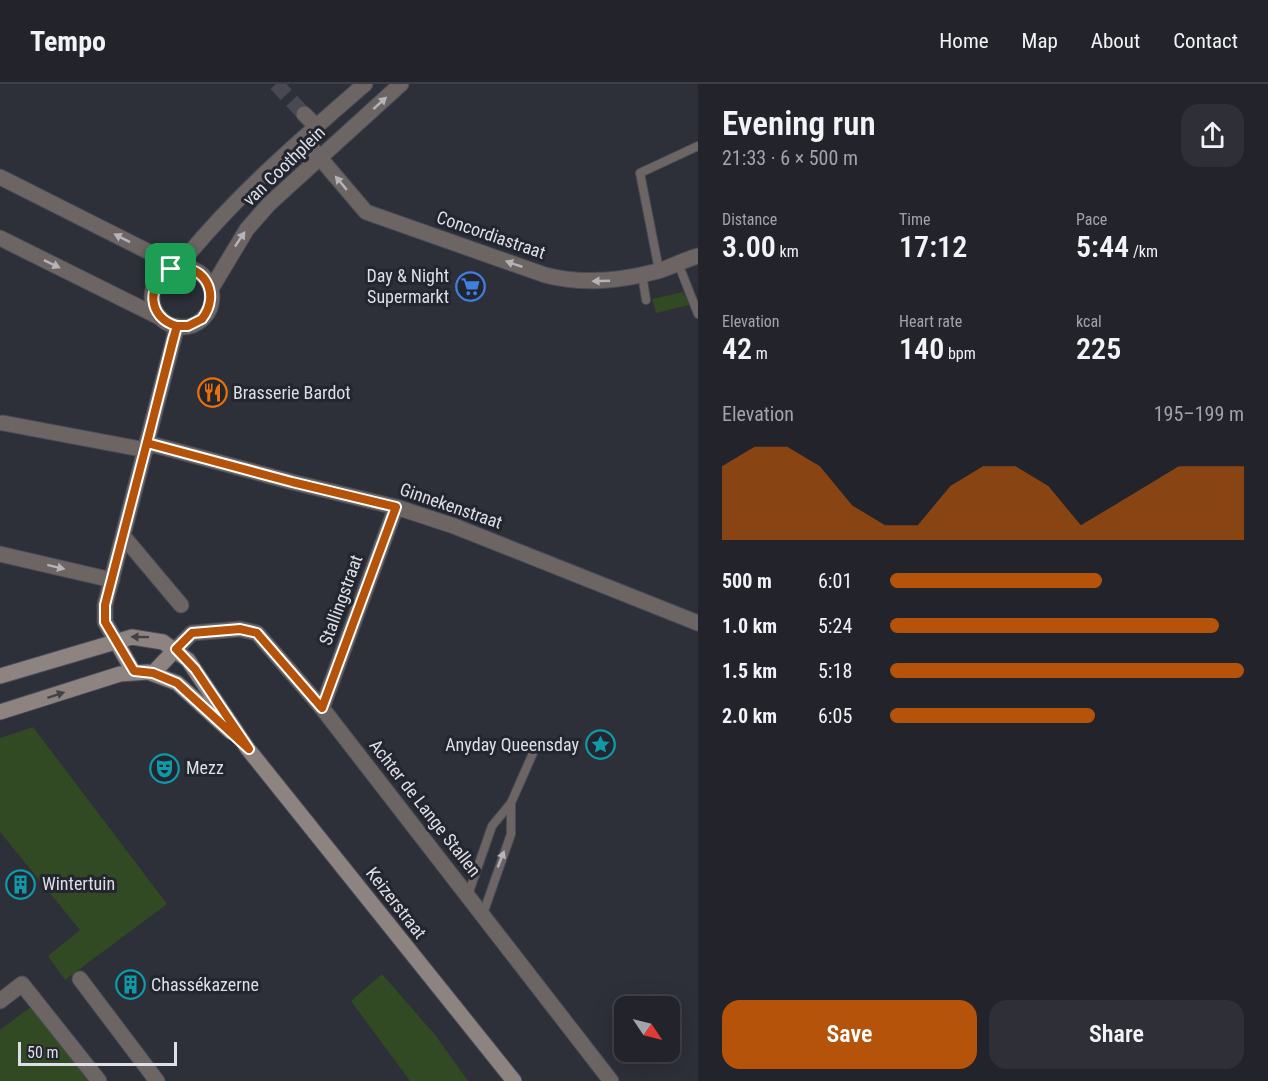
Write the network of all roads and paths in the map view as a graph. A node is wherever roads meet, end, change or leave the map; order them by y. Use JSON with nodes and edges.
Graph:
{"nodes":[{"id":1,"x":365,"y":84,"type":"edge"},
{"id":2,"x":401,"y":84,"type":"edge"},
{"id":3,"x":304,"y":114,"type":"tunnel mouth"},
{"id":4,"x":316,"y":126,"type":"junction"},
{"id":5,"x":303,"y":138,"type":"junction"},
{"id":6,"x":698,"y":146,"type":"edge"},
{"id":7,"x":320,"y":158,"type":"junction"},
{"id":8,"x":0,"y":177,"type":"edge"},
{"id":9,"x":0,"y":238,"type":"edge"},
{"id":10,"x":698,"y":256,"type":"edge"},
{"id":11,"x":678,"y":263,"type":"junction"},
{"id":12,"x":174,"y":268,"type":"junction"},
{"id":13,"x":659,"y":270,"type":"junction"},
{"id":14,"x":642,"y":274,"type":"junction"},
{"id":15,"x":211,"y":290,"type":"junction"},
{"id":16,"x":646,"y":300,"type":"dead end"},
{"id":17,"x":698,"y":314,"type":"edge"},
{"id":18,"x":161,"y":318,"type":"junction"},
{"id":19,"x":177,"y":326,"type":"junction"},
{"id":20,"x":3,"y":423,"type":"dead end"},
{"id":21,"x":146,"y":446,"type":"junction"},
{"id":22,"x":396,"y":507,"type":"junction"},
{"id":23,"x":123,"y":537,"type":"junction"},
{"id":24,"x":0,"y":554,"type":"edge"},
{"id":25,"x":112,"y":580,"type":"junction"},
{"id":26,"x":181,"y":605,"type":"dead end"},
{"id":27,"x":698,"y":623,"type":"edge"},
{"id":28,"x":116,"y":640,"type":"junction"},
{"id":29,"x":169,"y":645,"type":"junction"},
{"id":30,"x":134,"y":671,"type":"junction"},
{"id":31,"x":153,"y":673,"type":"junction"},
{"id":32,"x":0,"y":676,"type":"edge"},
{"id":33,"x":322,"y":708,"type":"junction"},
{"id":34,"x":0,"y":712,"type":"edge"},
{"id":35,"x":249,"y":749,"type":"junction"},
{"id":36,"x":533,"y":753,"type":"dead end"},
{"id":37,"x":512,"y":803,"type":"junction"},
{"id":38,"x":468,"y":896,"type":"junction"},
{"id":39,"x":483,"y":914,"type":"junction"},
{"id":40,"x":80,"y":979,"type":"dead end"},
{"id":41,"x":0,"y":1001,"type":"edge"},
{"id":42,"x":99,"y":1081,"type":"edge"},
{"id":43,"x":157,"y":1081,"type":"edge"},
{"id":44,"x":514,"y":1081,"type":"edge"},
{"id":45,"x":612,"y":1081,"type":"edge"}],
"edges":[{"from":1,"to":4,"type":"street","name":"van Coothplein"},
{"from":7,"to":2,"type":"street","name":"van Coothplein","one_way":true},
{"from":3,"to":4,"type":"street"},
{"from":4,"to":5,"type":"street","name":"van Coothplein"},
{"from":5,"to":7,"type":"street","name":"Concordiastraat"},
{"from":5,"to":12,"type":"street","name":"van Coothplein"},
{"from":6,"to":13,"type":"lane"},
{"from":14,"to":7,"type":"street","name":"Concordiastraat","one_way":true},
{"from":15,"to":7,"type":"street","name":"van Coothplein","one_way":true},
{"from":12,"to":8,"type":"street","one_way":true},
{"from":9,"to":18,"type":"street","one_way":true},
{"from":10,"to":11,"type":"street","name":"Concordiastraat"},
{"from":11,"to":13,"type":"street","name":"Concordiastraat"},
{"from":11,"to":17,"type":"lane"},
{"from":12,"to":15,"type":"street"},
{"from":12,"to":18,"type":"street","name":"van Coothplein"},
{"from":13,"to":14,"type":"street","name":"Concordiastraat"},
{"from":14,"to":16,"type":"lane"},
{"from":15,"to":19,"type":"street","name":"van Coothplein"},
{"from":18,"to":19,"type":"street"},
{"from":19,"to":21,"type":"street"},
{"from":20,"to":21,"type":"street"},
{"from":21,"to":22,"type":"street","name":"Ginnekenstraat"},
{"from":21,"to":23,"type":"street"},
{"from":22,"to":27,"type":"street","name":"Ginnekenstraat"},
{"from":22,"to":33,"type":"street","name":"Stallingstraat"},
{"from":23,"to":25,"type":"street"},
{"from":23,"to":26,"type":"street"},
{"from":24,"to":25,"type":"street","one_way":true},
{"from":25,"to":28,"type":"street"},
{"from":29,"to":28,"type":"street","one_way":true},
{"from":28,"to":30,"type":"street"},
{"from":28,"to":32,"type":"street"},
{"from":29,"to":31,"type":"street"},
{"from":29,"to":33,"type":"street","name":"Achter de Lange Stallen"},
{"from":29,"to":35,"type":"street","name":"Keizerstraat"},
{"from":30,"to":31,"type":"street","name":"Keizerstraat"},
{"from":34,"to":30,"type":"street","one_way":true},
{"from":31,"to":35,"type":"street","name":"Keizerstraat"},
{"from":33,"to":38,"type":"street","name":"Achter de Lange Stallen"},
{"from":35,"to":44,"type":"street","name":"Keizerstraat"},
{"from":36,"to":37,"type":"lane"},
{"from":37,"to":38,"type":"lane"},
{"from":39,"to":37,"type":"lane","one_way":true},
{"from":38,"to":39,"type":"street","name":"Achter de Lange Stallen"},
{"from":39,"to":45,"type":"street","name":"Achter de Lange Stallen"},
{"from":40,"to":43,"type":"street"},
{"from":41,"to":42,"type":"street"}]}
